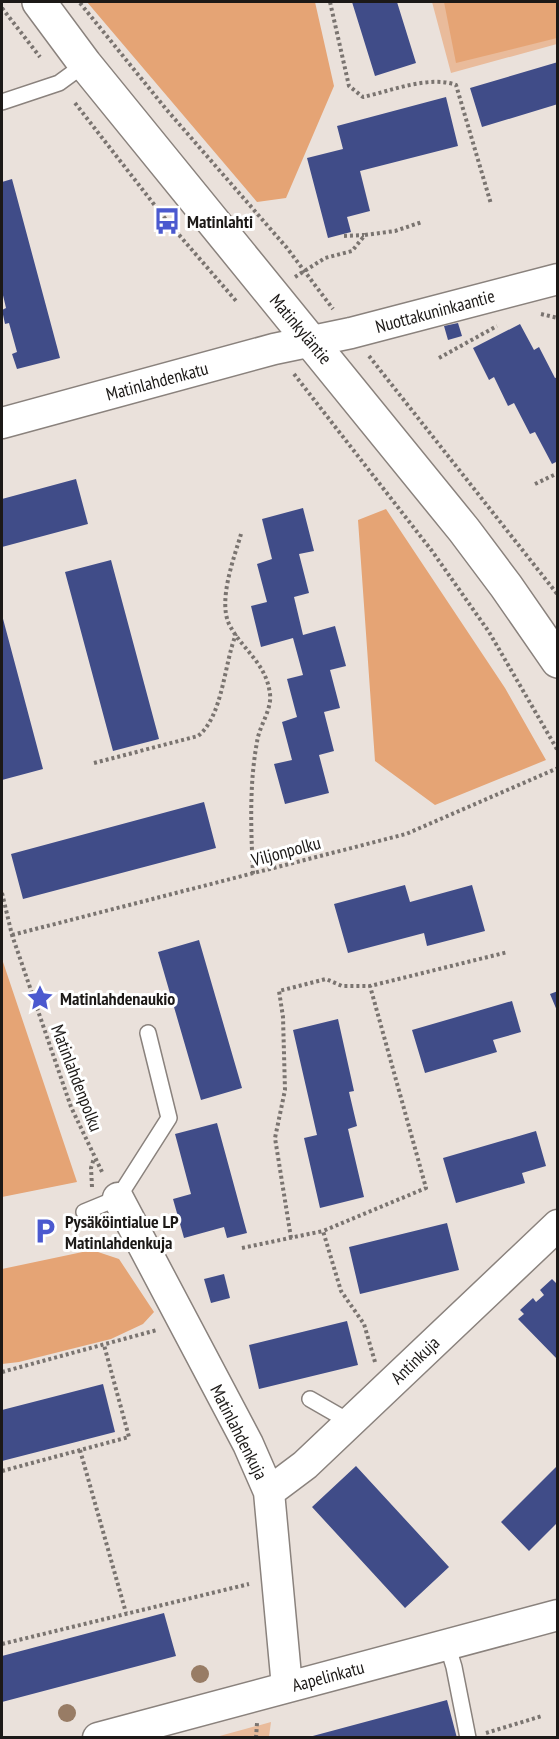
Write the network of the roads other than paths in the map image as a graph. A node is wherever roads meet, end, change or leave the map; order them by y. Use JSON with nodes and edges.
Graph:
{"nodes":[{"id":1,"x":39,"y":2,"type":"edge"},
{"id":2,"x":85,"y":64,"type":"junction"},
{"id":3,"x":2,"y":102,"type":"edge"},
{"id":4,"x":558,"y":279,"type":"edge"},
{"id":5,"x":312,"y":341,"type":"junction"},
{"id":6,"x":2,"y":423,"type":"edge"},
{"id":7,"x":558,"y":661,"type":"edge"},
{"id":8,"x":148,"y":1033,"type":"dead end"},
{"id":9,"x":117,"y":1198,"type":"junction"},
{"id":10,"x":84,"y":1212,"type":"dead end"},
{"id":11,"x":558,"y":1225,"type":"edge"},
{"id":12,"x":310,"y":1399,"type":"dead end"},
{"id":13,"x":350,"y":1422,"type":"junction"},
{"id":14,"x":269,"y":1492,"type":"junction"},
{"id":15,"x":558,"y":1615,"type":"edge"},
{"id":16,"x":447,"y":1644,"type":"junction"},
{"id":17,"x":287,"y":1687,"type":"junction"},
{"id":18,"x":475,"y":1736,"type":"edge"},
{"id":19,"x":98,"y":1737,"type":"edge"}],
"edges":[{"from":1,"to":2,"type":"main road","name":"Matinkyläntie"},
{"from":2,"to":3,"type":"lane"},
{"from":2,"to":5,"type":"main road","name":"Matinkyläntie"},
{"from":4,"to":5,"type":"street","name":"Nuottakuninkaantie"},
{"from":5,"to":6,"type":"street","name":"Matinlahdenkatu"},
{"from":5,"to":7,"type":"main road","name":"Matinkyläntie"},
{"from":8,"to":9,"type":"lane"},
{"from":9,"to":10,"type":"lane"},
{"from":9,"to":14,"type":"street","name":"Matinlahdenkuja"},
{"from":11,"to":13,"type":"street","name":"Antinkuja"},
{"from":12,"to":13,"type":"lane"},
{"from":13,"to":14,"type":"street","name":"Antinkuja"},
{"from":14,"to":17,"type":"street","name":"Matinlahdenkuja"},
{"from":15,"to":16,"type":"street","name":"Aapelinkatu"},
{"from":16,"to":17,"type":"street","name":"Aapelinkatu"},
{"from":16,"to":18,"type":"lane"},
{"from":17,"to":19,"type":"street","name":"Aapelinkatu"}]}
